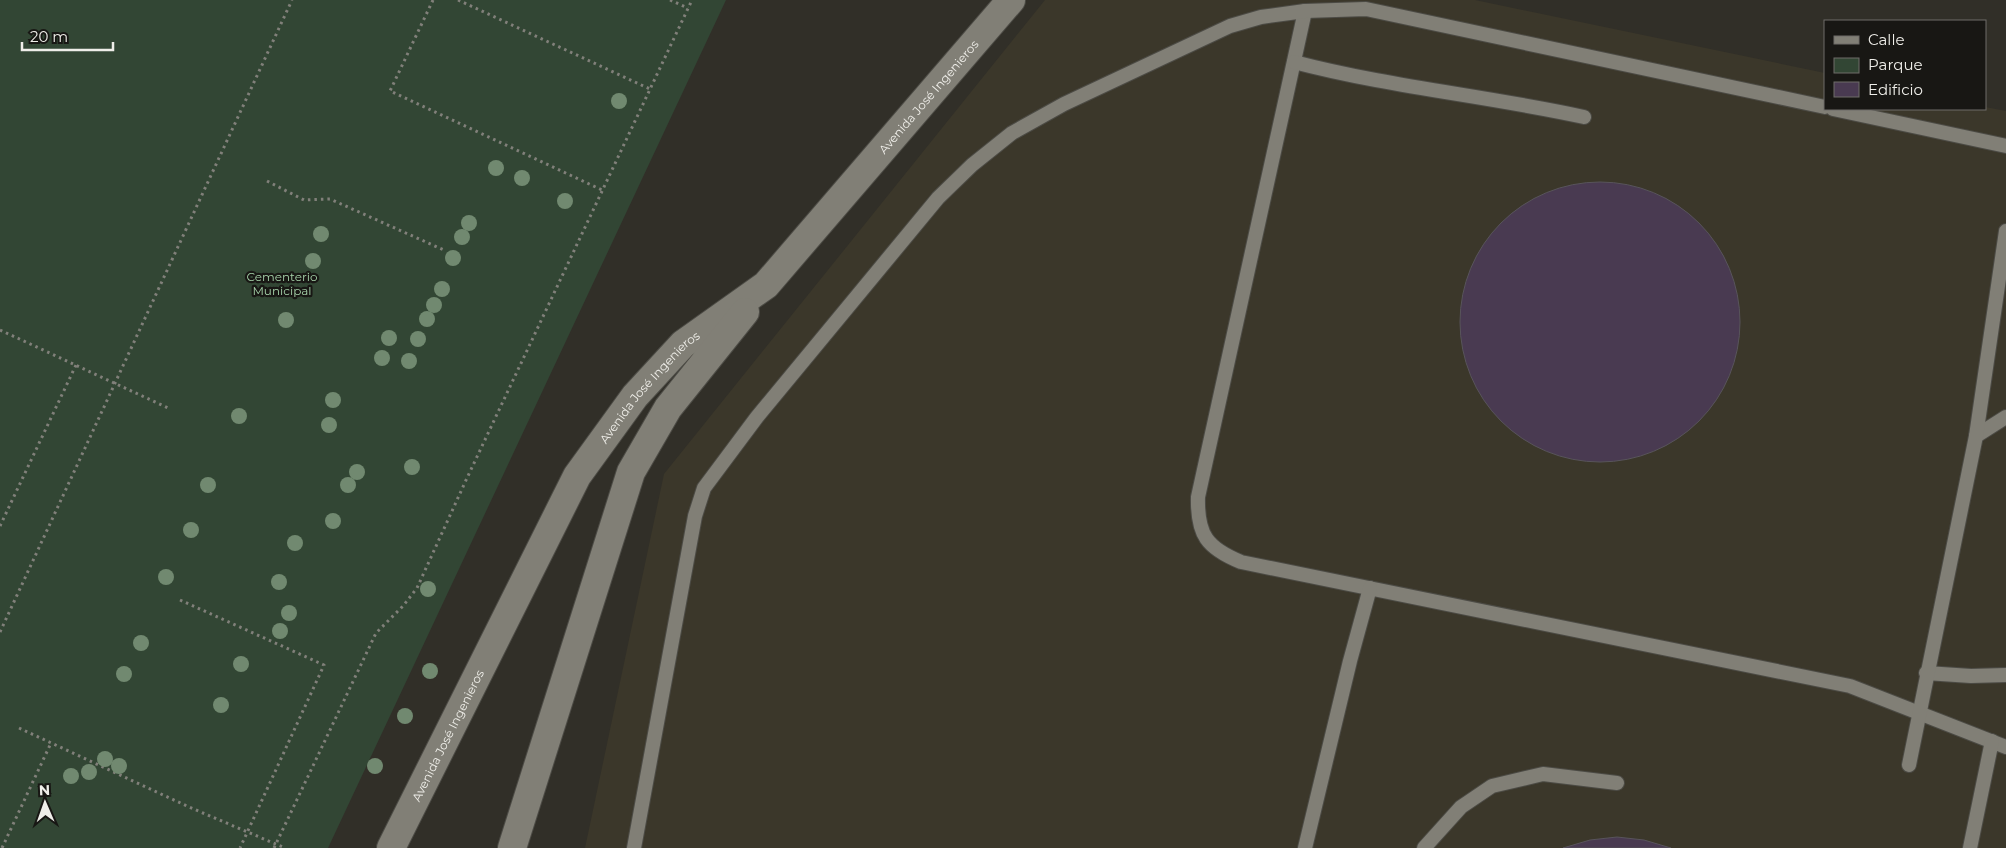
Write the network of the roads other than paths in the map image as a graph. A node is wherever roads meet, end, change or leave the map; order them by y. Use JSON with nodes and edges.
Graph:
{"nodes":[{"id":1,"x":1010,"y":0,"type":"edge"},
{"id":2,"x":1305,"y":11,"type":"junction"},
{"id":3,"x":1294,"y":62,"type":"junction"},
{"id":4,"x":1824,"y":107,"type":"edge"},
{"id":5,"x":1838,"y":110,"type":"edge"},
{"id":6,"x":1584,"y":117,"type":"dead end"},
{"id":7,"x":2006,"y":146,"type":"edge"},
{"id":8,"x":2006,"y":231,"type":"edge"},
{"id":9,"x":766,"y":285,"type":"junction"},
{"id":10,"x":2006,"y":417,"type":"edge"},
{"id":11,"x":1976,"y":436,"type":"junction"},
{"id":12,"x":1370,"y":588,"type":"junction"},
{"id":13,"x":1926,"y":673,"type":"junction"},
{"id":14,"x":2006,"y":675,"type":"edge"},
{"id":15,"x":1919,"y":712,"type":"junction"},
{"id":16,"x":1992,"y":741,"type":"junction"},
{"id":17,"x":2006,"y":747,"type":"edge"},
{"id":18,"x":1909,"y":765,"type":"dead end"},
{"id":19,"x":1617,"y":783,"type":"dead end"},
{"id":20,"x":391,"y":848,"type":"edge"},
{"id":21,"x":512,"y":848,"type":"edge"},
{"id":22,"x":634,"y":848,"type":"edge"},
{"id":23,"x":1305,"y":848,"type":"edge"},
{"id":24,"x":1424,"y":848,"type":"edge"},
{"id":25,"x":1970,"y":848,"type":"edge"}],
"edges":[{"from":1,"to":9,"type":"street","name":"Avenida José Ingenieros"},
{"from":2,"to":3,"type":"lane"},
{"from":2,"to":4,"type":"lane"},
{"from":2,"to":22,"type":"lane"},
{"from":3,"to":6,"type":"lane"},
{"from":3,"to":12,"type":"lane"},
{"from":5,"to":7,"type":"lane"},
{"from":8,"to":11,"type":"lane"},
{"from":9,"to":20,"type":"street","name":"Avenida José Ingenieros"},
{"from":9,"to":21,"type":"street"},
{"from":10,"to":11,"type":"lane"},
{"from":11,"to":13,"type":"lane"},
{"from":12,"to":15,"type":"lane"},
{"from":12,"to":23,"type":"lane"},
{"from":13,"to":14,"type":"lane"},
{"from":13,"to":15,"type":"lane"},
{"from":15,"to":16,"type":"lane"},
{"from":15,"to":18,"type":"lane"},
{"from":16,"to":17,"type":"lane"},
{"from":16,"to":25,"type":"lane"},
{"from":19,"to":24,"type":"lane"}]}
